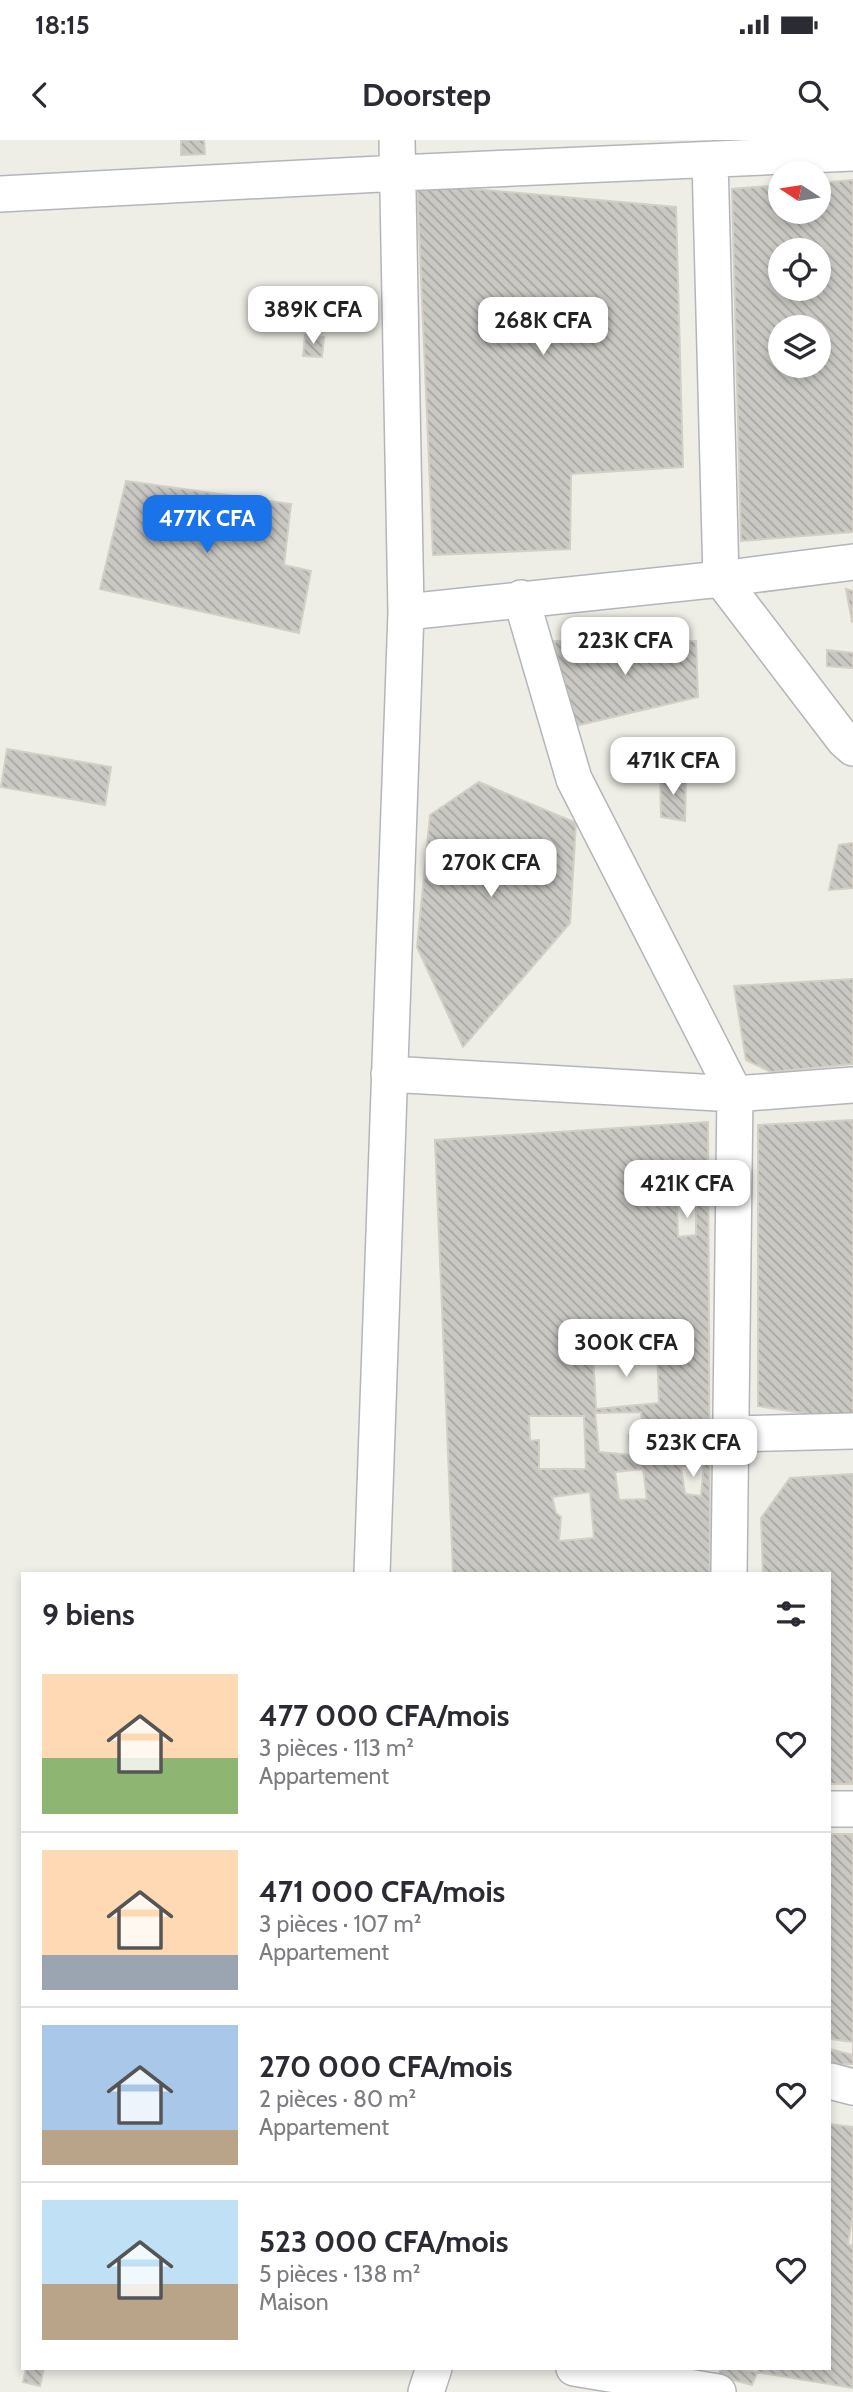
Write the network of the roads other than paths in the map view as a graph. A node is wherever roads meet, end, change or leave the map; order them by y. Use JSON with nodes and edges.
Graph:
{"nodes":[{"id":1,"x":853,"y":153,"type":"edge"},
{"id":2,"x":398,"y":156,"type":"edge"},
{"id":3,"x":710,"y":160,"type":"junction"},
{"id":4,"x":0,"y":194,"type":"edge"},
{"id":5,"x":853,"y":562,"type":"edge"},
{"id":6,"x":721,"y":579,"type":"junction"},
{"id":7,"x":521,"y":598,"type":"junction"},
{"id":8,"x":406,"y":612,"type":"junction"},
{"id":9,"x":853,"y":748,"type":"edge"},
{"id":10,"x":389,"y":1074,"type":"junction"},
{"id":11,"x":853,"y":1085,"type":"edge"},
{"id":12,"x":735,"y":1094,"type":"junction"},
{"id":13,"x":853,"y":1431,"type":"edge"},
{"id":14,"x":730,"y":1434,"type":"junction"},
{"id":15,"x":372,"y":1572,"type":"edge"},
{"id":16,"x":729,"y":1572,"type":"edge"},
{"id":17,"x":831,"y":1809,"type":"edge"},
{"id":18,"x":853,"y":1809,"type":"edge"},
{"id":19,"x":831,"y":2081,"type":"edge"},
{"id":20,"x":853,"y":2087,"type":"edge"},
{"id":21,"x":433,"y":2370,"type":"edge"},
{"id":22,"x":586,"y":2370,"type":"edge"},
{"id":23,"x":426,"y":2392,"type":"edge"},
{"id":24,"x":718,"y":2392,"type":"edge"}],
"edges":[{"from":1,"to":3,"type":"street"},
{"from":2,"to":3,"type":"street"},
{"from":2,"to":4,"type":"street"},
{"from":2,"to":8,"type":"street"},
{"from":3,"to":6,"type":"street"},
{"from":5,"to":6,"type":"street"},
{"from":6,"to":7,"type":"street"},
{"from":6,"to":9,"type":"street"},
{"from":7,"to":8,"type":"street"},
{"from":7,"to":12,"type":"street"},
{"from":8,"to":10,"type":"street"},
{"from":10,"to":12,"type":"street"},
{"from":10,"to":15,"type":"street"},
{"from":11,"to":12,"type":"street"},
{"from":12,"to":14,"type":"street"},
{"from":13,"to":14,"type":"street"},
{"from":14,"to":16,"type":"street"},
{"from":17,"to":18,"type":"street"},
{"from":19,"to":20,"type":"street"},
{"from":21,"to":23,"type":"street"},
{"from":22,"to":24,"type":"street"}]}
